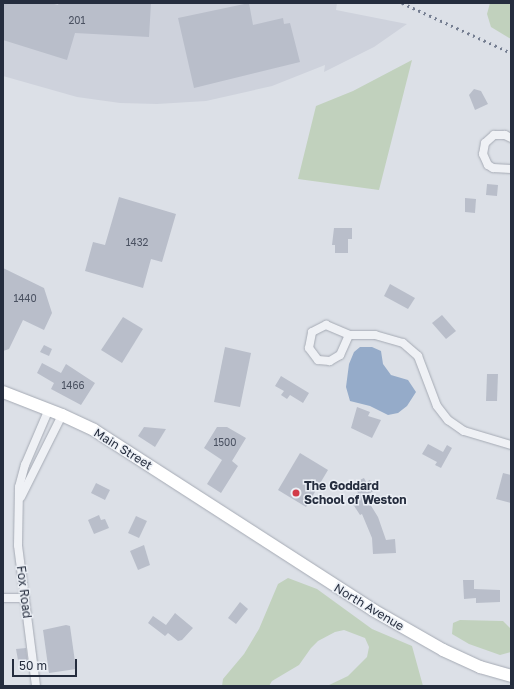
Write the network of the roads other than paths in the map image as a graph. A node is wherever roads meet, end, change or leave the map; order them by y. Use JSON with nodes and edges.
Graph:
{"nodes":[{"id":1,"x":511,"y":138,"type":"edge"},
{"id":2,"x":511,"y":169,"type":"edge"},
{"id":3,"x":349,"y":335,"type":"junction"},
{"id":4,"x":3,"y":392,"type":"edge"},
{"id":5,"x":49,"y":409,"type":"junction"},
{"id":6,"x":62,"y":415,"type":"junction"},
{"id":7,"x":511,"y":445,"type":"edge"},
{"id":8,"x":21,"y":497,"type":"junction"},
{"id":9,"x":235,"y":521,"type":"joint"},
{"id":10,"x":3,"y":598,"type":"edge"},
{"id":11,"x":25,"y":598,"type":"junction"},
{"id":12,"x":511,"y":676,"type":"edge"},
{"id":13,"x":36,"y":686,"type":"edge"}],
"edges":[{"from":1,"to":2,"type":"street"},
{"from":3,"to":3,"type":"street"},
{"from":3,"to":7,"type":"street"},
{"from":4,"to":5,"type":"main road","name":"Main Street"},
{"from":5,"to":6,"type":"main road","name":"Main Street"},
{"from":5,"to":8,"type":"street","name":"Fox Road"},
{"from":6,"to":8,"type":"street","name":"Fox Road"},
{"from":6,"to":9,"type":"main road","name":"Main Street"},
{"from":8,"to":11,"type":"street","name":"Fox Road"},
{"from":9,"to":12,"type":"main road","name":"North Avenue"},
{"from":10,"to":11,"type":"street"},
{"from":11,"to":13,"type":"street","name":"Fox Road"}]}
